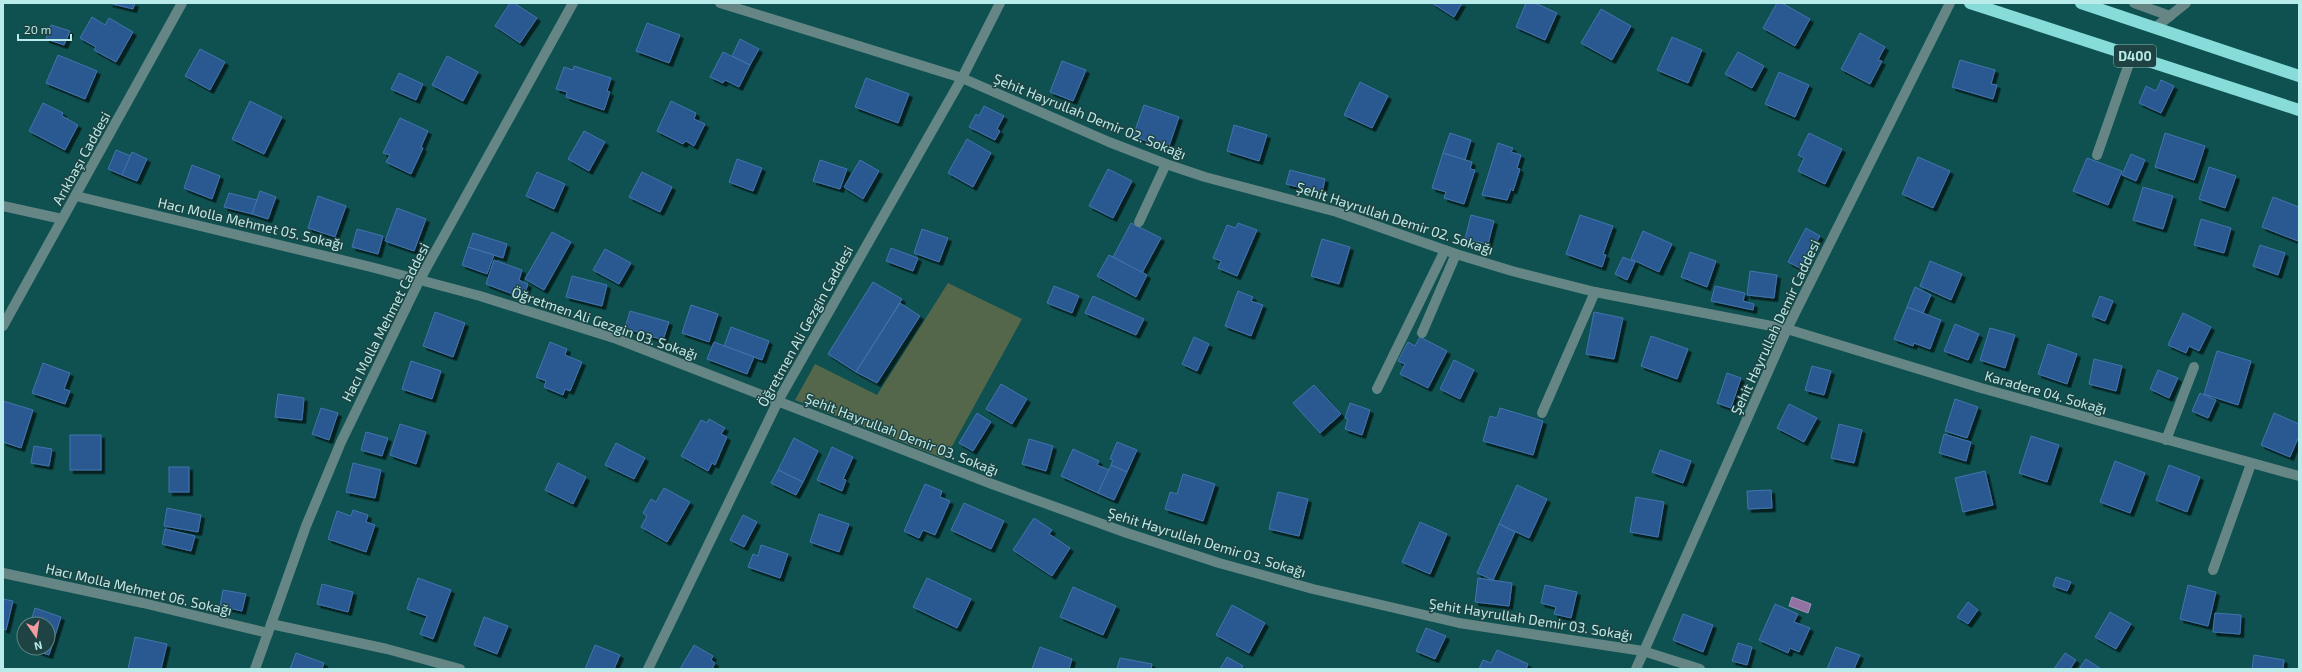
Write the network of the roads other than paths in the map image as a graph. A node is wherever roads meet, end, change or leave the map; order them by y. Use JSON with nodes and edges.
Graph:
{"nodes":[{"id":1,"x":182,"y":3,"type":"edge"},
{"id":2,"x":573,"y":3,"type":"edge"},
{"id":3,"x":720,"y":3,"type":"edge"},
{"id":4,"x":1000,"y":3,"type":"edge"},
{"id":5,"x":1950,"y":3,"type":"edge"},
{"id":6,"x":1970,"y":3,"type":"edge"},
{"id":7,"x":2081,"y":3,"type":"edge"},
{"id":8,"x":2134,"y":3,"type":"edge"},
{"id":9,"x":2186,"y":3,"type":"edge"},
{"id":10,"x":2170,"y":16,"type":"junction"},
{"id":11,"x":2156,"y":27,"type":"junction"},
{"id":12,"x":2132,"y":55,"type":"junction"},
{"id":13,"x":2299,"y":76,"type":"edge"},
{"id":14,"x":962,"y":78,"type":"junction"},
{"id":15,"x":2299,"y":110,"type":"edge"},
{"id":16,"x":2097,"y":155,"type":"dead end"},
{"id":17,"x":1166,"y":164,"type":"junction"},
{"id":18,"x":76,"y":196,"type":"junction"},
{"id":19,"x":3,"y":206,"type":"edge"},
{"id":20,"x":62,"y":219,"type":"junction"},
{"id":21,"x":1139,"y":222,"type":"dead end"},
{"id":22,"x":1445,"y":250,"type":"junction"},
{"id":23,"x":1456,"y":254,"type":"junction"},
{"id":24,"x":419,"y":281,"type":"junction"},
{"id":25,"x":1595,"y":292,"type":"junction"},
{"id":26,"x":3,"y":326,"type":"edge"},
{"id":27,"x":1787,"y":329,"type":"junction"},
{"id":28,"x":1422,"y":333,"type":"dead end"},
{"id":29,"x":2194,"y":367,"type":"dead end"},
{"id":30,"x":1377,"y":389,"type":"dead end"},
{"id":31,"x":778,"y":401,"type":"junction"},
{"id":32,"x":1542,"y":413,"type":"dead end"},
{"id":33,"x":2166,"y":440,"type":"junction"},
{"id":34,"x":2251,"y":464,"type":"junction"},
{"id":35,"x":2299,"y":476,"type":"edge"},
{"id":36,"x":2214,"y":570,"type":"dead end"},
{"id":37,"x":3,"y":573,"type":"edge"},
{"id":38,"x":270,"y":629,"type":"junction"},
{"id":39,"x":1643,"y":651,"type":"junction"},
{"id":40,"x":255,"y":669,"type":"edge"},
{"id":41,"x":460,"y":669,"type":"edge"},
{"id":42,"x":648,"y":669,"type":"edge"},
{"id":43,"x":1636,"y":669,"type":"edge"},
{"id":44,"x":1700,"y":669,"type":"edge"}],
"edges":[{"from":1,"to":18,"type":"street","name":"Arıkbaşı Caddesi"},
{"from":2,"to":24,"type":"street","name":"Hacı Molla Mehmet Caddesi"},
{"from":3,"to":14,"type":"street","name":"Şehit Hayrullah Demir 02. Sokağı"},
{"from":4,"to":14,"type":"street","name":"Öğretmen Ali Gezgin Caddesi"},
{"from":5,"to":27,"type":"street","name":"Şehit Hayrullah Demir Caddesi"},
{"from":6,"to":12,"type":"highway","number":"D400"},
{"from":7,"to":11,"type":"highway","number":"D400"},
{"from":8,"to":10,"type":"street"},
{"from":9,"to":10,"type":"street"},
{"from":10,"to":11,"type":"street"},
{"from":11,"to":13,"type":"highway","number":"D400"},
{"from":12,"to":15,"type":"highway","number":"D400"},
{"from":12,"to":16,"type":"street"},
{"from":14,"to":17,"type":"street","name":"Şehit Hayrullah Demir 02. Sokağı"},
{"from":14,"to":31,"type":"street","name":"Öğretmen Ali Gezgin Caddesi"},
{"from":17,"to":21,"type":"street"},
{"from":17,"to":22,"type":"street","name":"Şehit Hayrullah Demir 02. Sokağı"},
{"from":18,"to":20,"type":"street","name":"Arıkbaşı Caddesi"},
{"from":18,"to":24,"type":"street","name":"Hacı Molla Mehmet 05. Sokağı"},
{"from":19,"to":20,"type":"street"},
{"from":20,"to":26,"type":"street","name":"Arıkbaşı Caddesi"},
{"from":22,"to":23,"type":"street","name":"Şehit Hayrullah Demir 02. Sokağı"},
{"from":22,"to":30,"type":"street"},
{"from":23,"to":25,"type":"street","name":"Şehit Hayrullah Demir 02. Sokağı"},
{"from":23,"to":28,"type":"street"},
{"from":24,"to":31,"type":"street","name":"Öğretmen Ali Gezgin 03. Sokağı"},
{"from":24,"to":38,"type":"street","name":"Hacı Molla Mehmet Caddesi"},
{"from":25,"to":27,"type":"street","name":"Şehit Hayrullah Demir 02. Sokağı"},
{"from":25,"to":32,"type":"street"},
{"from":27,"to":33,"type":"street","name":"Karadere 04. Sokağı"},
{"from":27,"to":39,"type":"street","name":"Şehit Hayrullah Demir Caddesi"},
{"from":29,"to":33,"type":"street"},
{"from":31,"to":39,"type":"street","name":"Şehit Hayrullah Demir 03. Sokağı"},
{"from":31,"to":42,"type":"street","name":"Öğretmen Ali Gezgin Caddesi"},
{"from":33,"to":34,"type":"street","name":"Karadere 04. Sokağı"},
{"from":34,"to":35,"type":"street","name":"Karadere 04. Sokağı"},
{"from":34,"to":36,"type":"street"},
{"from":37,"to":38,"type":"street","name":"Hacı Molla Mehmet 06. Sokağı"},
{"from":38,"to":40,"type":"street","name":"Hacı Molla Mehmet Caddesi"},
{"from":38,"to":41,"type":"street","name":"Hacı Molla Mehmet 06. Sokağı"},
{"from":39,"to":43,"type":"street","name":"Şehit Hayrullah Demir Caddesi"},
{"from":39,"to":44,"type":"street","name":"Şehit Hayrullah Demir 03. Sokağı"}]}
